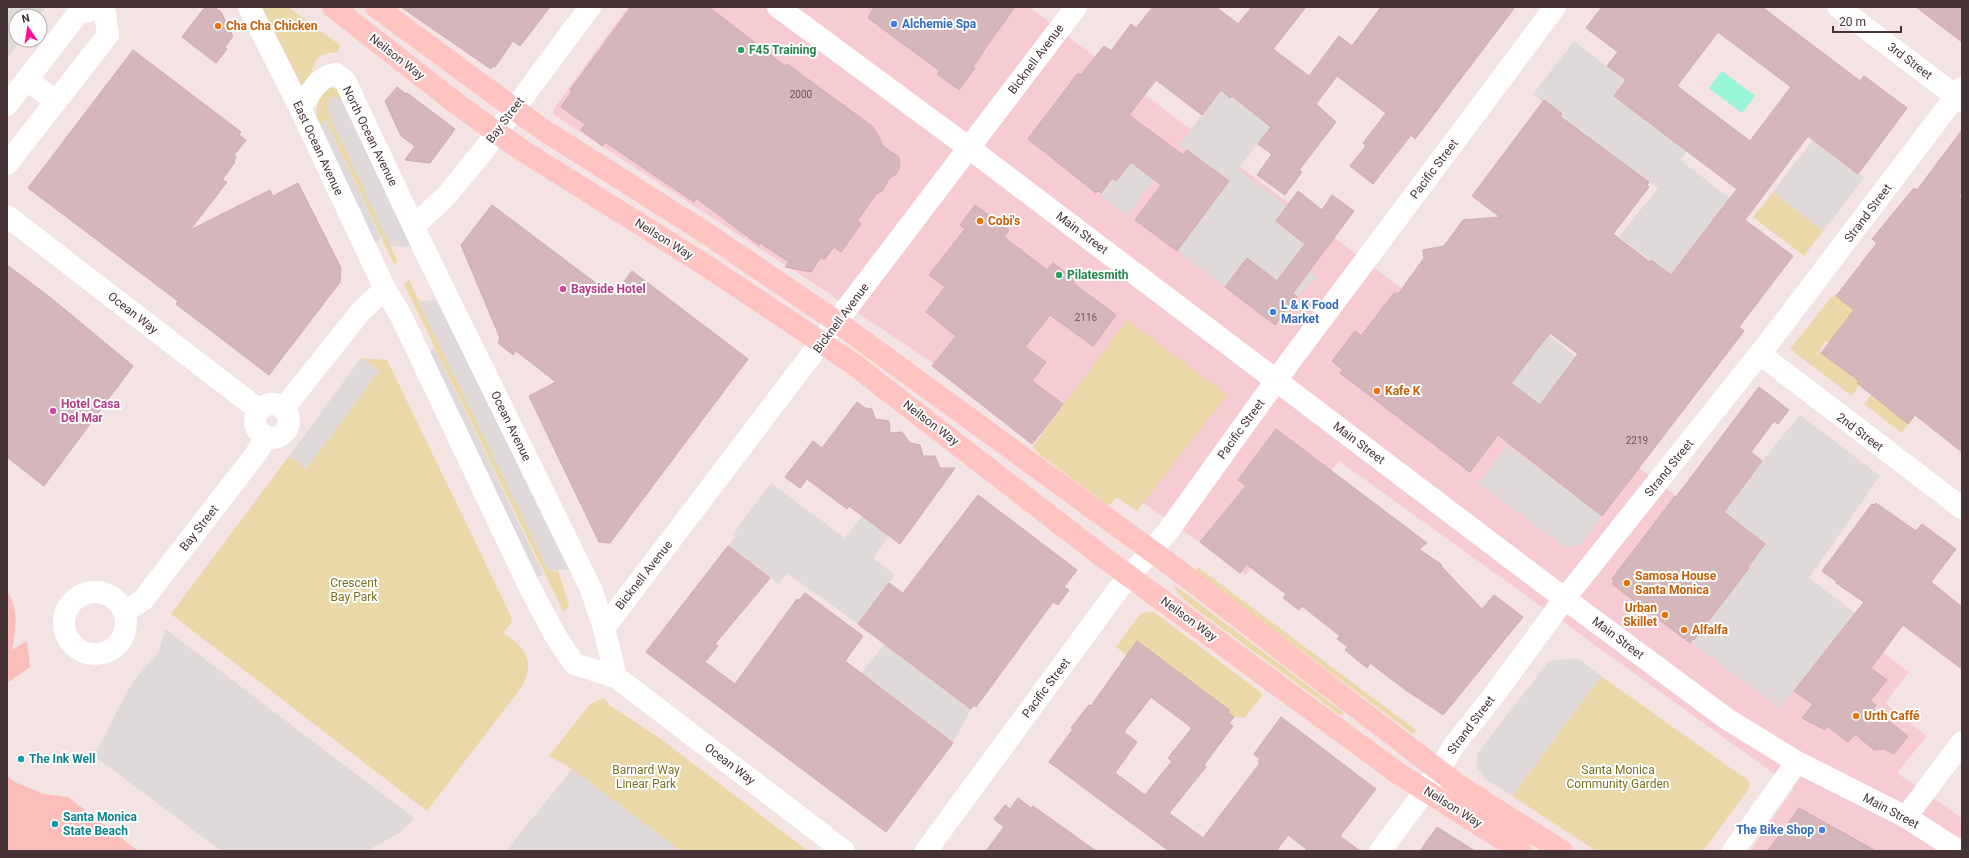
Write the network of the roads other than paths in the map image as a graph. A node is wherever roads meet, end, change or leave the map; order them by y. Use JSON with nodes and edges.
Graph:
{"nodes":[{"id":1,"x":99,"y":7,"type":"edge"},
{"id":2,"x":104,"y":7,"type":"edge"},
{"id":3,"x":249,"y":7,"type":"edge"},
{"id":4,"x":333,"y":7,"type":"edge"},
{"id":5,"x":376,"y":7,"type":"edge"},
{"id":6,"x":590,"y":7,"type":"edge"},
{"id":7,"x":778,"y":7,"type":"edge"},
{"id":8,"x":1076,"y":7,"type":"edge"},
{"id":9,"x":1555,"y":7,"type":"edge"},
{"id":10,"x":1838,"y":7,"type":"edge"},
{"id":11,"x":27,"y":79,"type":"junction"},
{"id":12,"x":1960,"y":95,"type":"edge"},
{"id":13,"x":56,"y":102,"type":"junction"},
{"id":14,"x":7,"y":105,"type":"edge"},
{"id":15,"x":300,"y":108,"type":"junction"},
{"id":16,"x":513,"y":109,"type":"junction"},
{"id":17,"x":496,"y":132,"type":"junction"},
{"id":18,"x":969,"y":148,"type":"junction"},
{"id":19,"x":7,"y":164,"type":"edge"},
{"id":20,"x":7,"y":216,"type":"edge"},
{"id":21,"x":414,"y":226,"type":"junction"},
{"id":22,"x":385,"y":290,"type":"junction"},
{"id":23,"x":830,"y":331,"type":"junction"},
{"id":24,"x":1760,"y":354,"type":"junction"},
{"id":25,"x":1276,"y":380,"type":"junction"},
{"id":26,"x":284,"y":409,"type":"junction"},
{"id":27,"x":259,"y":410,"type":"junction"},
{"id":28,"x":264,"y":435,"type":"junction"},
{"id":29,"x":1962,"y":508,"type":"edge"},
{"id":30,"x":1141,"y":562,"type":"junction"},
{"id":31,"x":1565,"y":598,"type":"junction"},
{"id":32,"x":124,"y":612,"type":"dead end"},
{"id":33,"x":604,"y":628,"type":"junction"},
{"id":34,"x":616,"y":677,"type":"junction"},
{"id":35,"x":1962,"y":742,"type":"edge"},
{"id":36,"x":1796,"y":762,"type":"junction"},
{"id":37,"x":1432,"y":780,"type":"junction"},
{"id":38,"x":1906,"y":817,"type":"junction"},
{"id":39,"x":844,"y":851,"type":"edge"},
{"id":40,"x":926,"y":851,"type":"edge"},
{"id":41,"x":1380,"y":851,"type":"edge"},
{"id":42,"x":1521,"y":851,"type":"edge"},
{"id":43,"x":1562,"y":851,"type":"edge"},
{"id":44,"x":1733,"y":851,"type":"edge"},
{"id":45,"x":1959,"y":851,"type":"edge"}],
"edges":[{"from":1,"to":11,"type":"street"},
{"from":2,"to":13,"type":"street"},
{"from":3,"to":15,"type":"street","name":"East Ocean Avenue"},
{"from":4,"to":17,"type":"main road","name":"Neilson Way"},
{"from":5,"to":16,"type":"main road","name":"Neilson Way"},
{"from":6,"to":16,"type":"street","name":"Bay Street"},
{"from":7,"to":18,"type":"street","name":"Main Street"},
{"from":8,"to":18,"type":"street","name":"Bicknell Avenue"},
{"from":9,"to":25,"type":"street","name":"Pacific Street"},
{"from":10,"to":12,"type":"street","name":"3rd Street"},
{"from":11,"to":13,"type":"street"},
{"from":11,"to":14,"type":"street"},
{"from":12,"to":24,"type":"street","name":"Strand Street"},
{"from":13,"to":19,"type":"street"},
{"from":15,"to":21,"type":"street","name":"North Ocean Avenue"},
{"from":15,"to":22,"type":"street","name":"East Ocean Avenue"},
{"from":16,"to":17,"type":"street","name":"Bay Street"},
{"from":16,"to":23,"type":"main road","name":"Neilson Way"},
{"from":17,"to":21,"type":"street","name":"Bay Street"},
{"from":17,"to":23,"type":"main road","name":"Neilson Way"},
{"from":18,"to":23,"type":"street","name":"Bicknell Avenue"},
{"from":18,"to":25,"type":"street","name":"Main Street"},
{"from":20,"to":27,"type":"street","name":"Ocean Way"},
{"from":21,"to":33,"type":"street","name":"Ocean Avenue"},
{"from":22,"to":26,"type":"street"},
{"from":22,"to":34,"type":"street","name":"Ocean Way"},
{"from":23,"to":30,"type":"main road","name":"Neilson Way"},
{"from":23,"to":30,"type":"main road","name":"Neilson Way"},
{"from":23,"to":33,"type":"street","name":"Bicknell Avenue"},
{"from":24,"to":29,"type":"street","name":"2nd Street"},
{"from":24,"to":31,"type":"street","name":"Strand Street"},
{"from":25,"to":30,"type":"street","name":"Pacific Street"},
{"from":25,"to":31,"type":"street","name":"Main Street"},
{"from":26,"to":27,"type":"street"},
{"from":26,"to":28,"type":"street"},
{"from":27,"to":28,"type":"street"},
{"from":28,"to":32,"type":"street","name":"Bay Street"},
{"from":30,"to":37,"type":"main road","name":"Neilson Way"},
{"from":30,"to":37,"type":"main road","name":"Neilson Way"},
{"from":30,"to":40,"type":"street","name":"Pacific Street"},
{"from":31,"to":36,"type":"street","name":"Main Street"},
{"from":31,"to":37,"type":"street","name":"Strand Street"},
{"from":33,"to":34,"type":"street"},
{"from":34,"to":39,"type":"street","name":"Ocean Way"},
{"from":35,"to":38,"type":"street"},
{"from":36,"to":38,"type":"street","name":"Main Street"},
{"from":36,"to":44,"type":"street"},
{"from":37,"to":41,"type":"street","name":"Strand Street"},
{"from":37,"to":42,"type":"main road","name":"Neilson Way"},
{"from":37,"to":43,"type":"main road","name":"Neilson Way"},
{"from":38,"to":45,"type":"street","name":"Main Street"}]}
